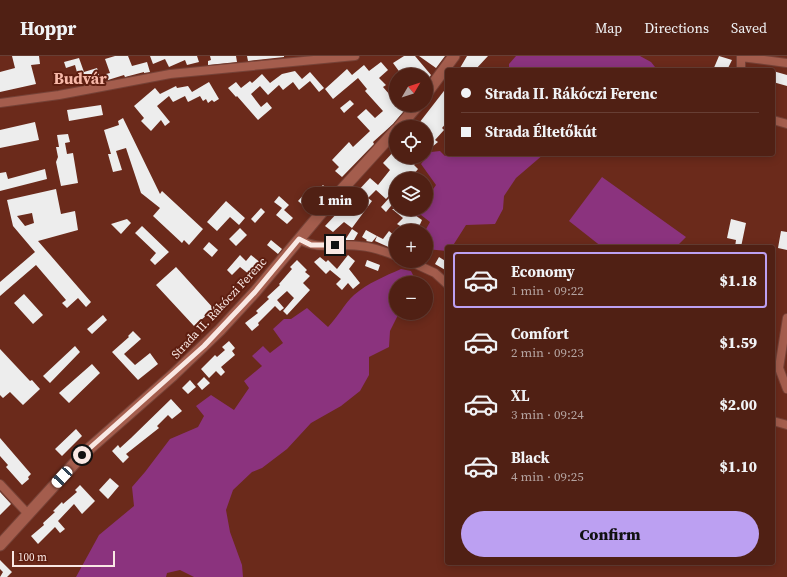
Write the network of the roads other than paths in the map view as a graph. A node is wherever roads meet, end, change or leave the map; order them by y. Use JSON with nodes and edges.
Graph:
{"nodes":[{"id":1,"x":355,"y":56,"type":"edge"},
{"id":2,"x":454,"y":56,"type":"edge"},
{"id":3,"x":741,"y":56,"type":"edge"},
{"id":4,"x":295,"y":59,"type":"edge"},
{"id":5,"x":787,"y":63,"type":"edge"},
{"id":6,"x":445,"y":68,"type":"edge"},
{"id":7,"x":445,"y":68,"type":"edge"},
{"id":8,"x":741,"y":68,"type":"edge"},
{"id":9,"x":433,"y":84,"type":"edge"},
{"id":10,"x":0,"y":103,"type":"edge"},
{"id":11,"x":412,"y":112,"type":"edge"},
{"id":12,"x":405,"y":120,"type":"edge"},
{"id":13,"x":775,"y":121,"type":"edge"},
{"id":14,"x":787,"y":124,"type":"edge"},
{"id":15,"x":389,"y":138,"type":"edge"},
{"id":16,"x":299,"y":239,"type":"junction"},
{"id":17,"x":389,"y":253,"type":"edge"},
{"id":18,"x":424,"y":268,"type":"edge"},
{"id":19,"x":445,"y":282,"type":"edge"},
{"id":20,"x":787,"y":318,"type":"edge"},
{"id":21,"x":787,"y":389,"type":"edge"},
{"id":22,"x":775,"y":422,"type":"edge"},
{"id":23,"x":787,"y":425,"type":"edge"},
{"id":24,"x":0,"y":484,"type":"edge"},
{"id":25,"x":28,"y":514,"type":"junction"},
{"id":26,"x":0,"y":545,"type":"edge"}],
"edges":[{"from":1,"to":4,"type":"street"},
{"from":2,"to":7,"type":"main road"},
{"from":3,"to":5,"type":"street"},
{"from":3,"to":8,"type":"street"},
{"from":4,"to":10,"type":"street"},
{"from":6,"to":9,"type":"main road"},
{"from":11,"to":12,"type":"main road"},
{"from":13,"to":14,"type":"street"},
{"from":15,"to":16,"type":"main road","name":"Strada II. Rákóczi Ferenc"},
{"from":16,"to":17,"type":"street"},
{"from":16,"to":25,"type":"main road","name":"Strada II. Rákóczi Ferenc"},
{"from":18,"to":19,"type":"street"},
{"from":20,"to":21,"type":"street"},
{"from":22,"to":23,"type":"street"},
{"from":24,"to":25,"type":"street"},
{"from":25,"to":26,"type":"main road","name":"Strada II. Rákóczi Ferenc"}]}
